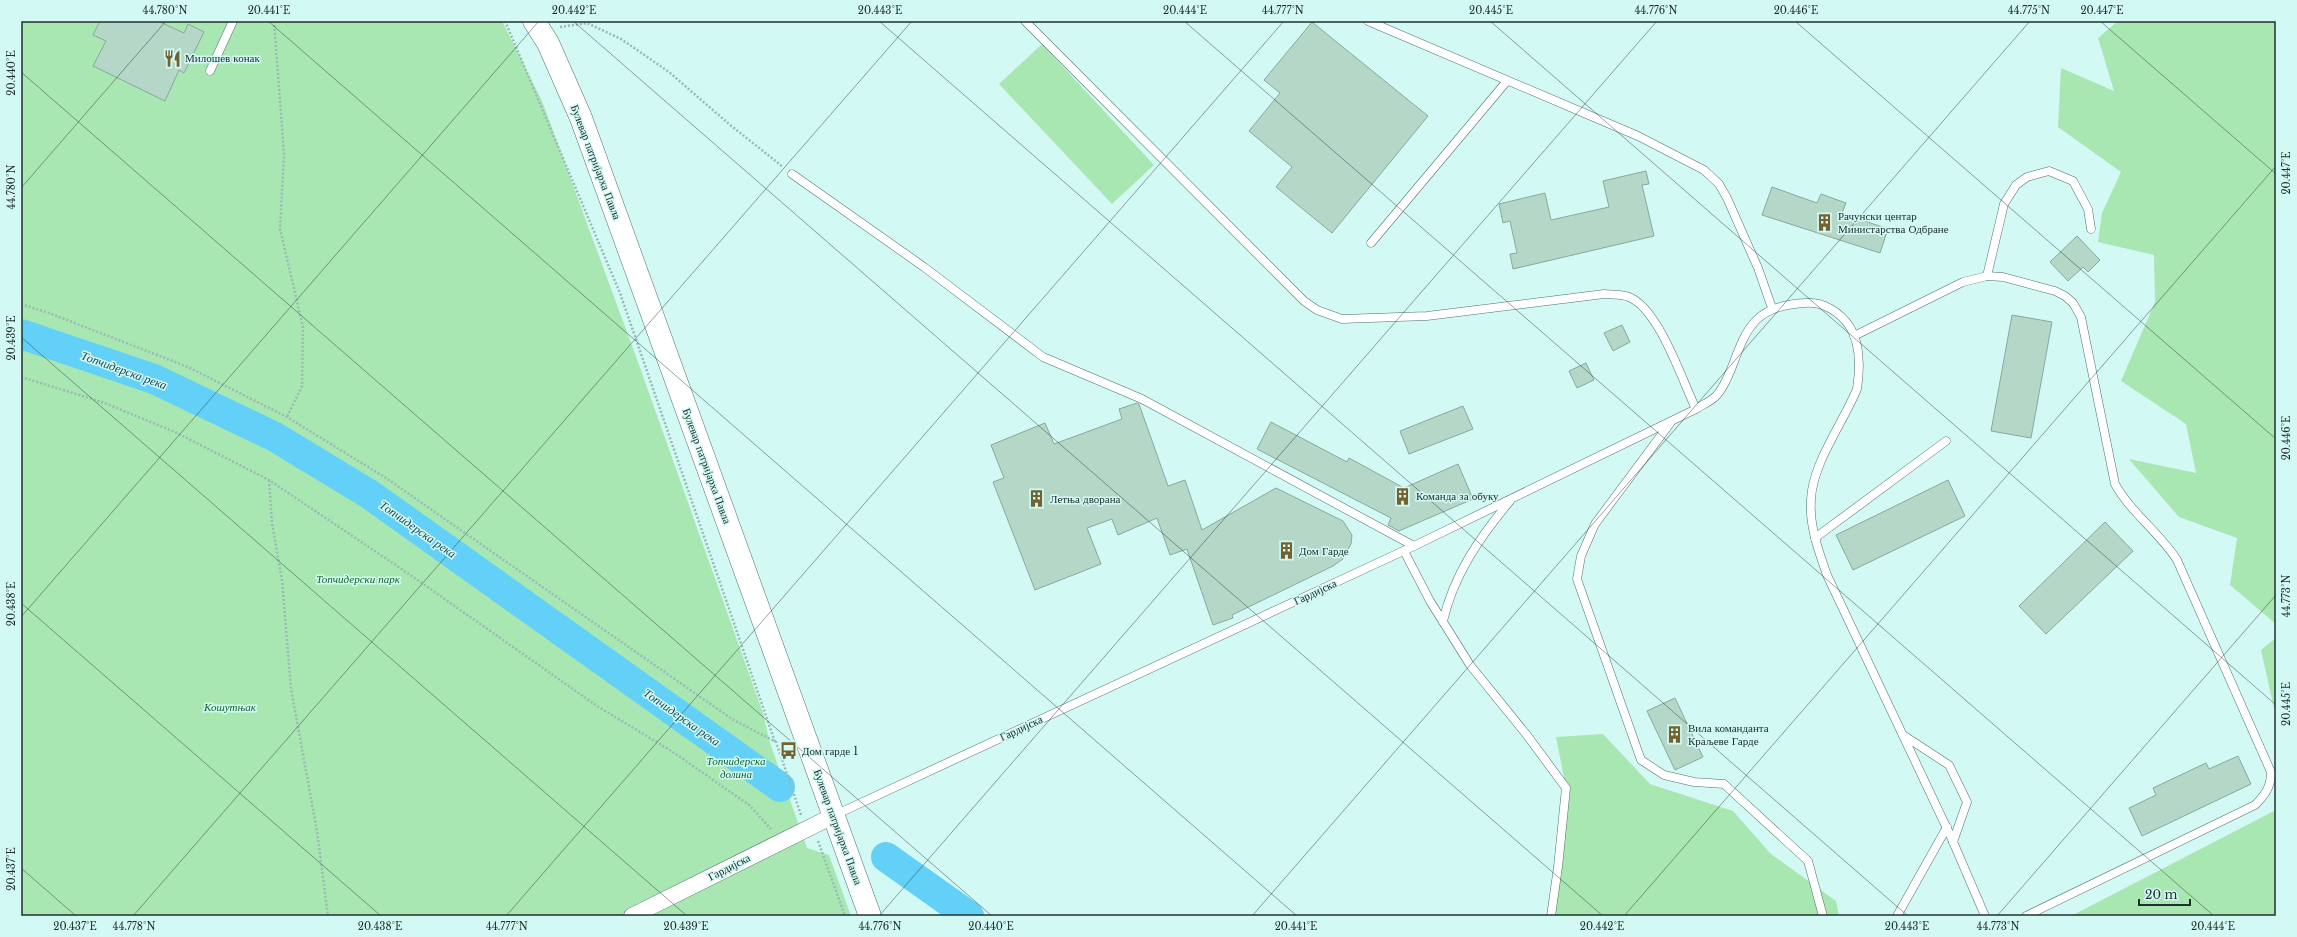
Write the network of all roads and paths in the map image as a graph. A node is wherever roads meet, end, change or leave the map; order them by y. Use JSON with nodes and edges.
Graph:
{"nodes":[{"id":1,"x":233,"y":21,"type":"edge"},
{"id":2,"x":274,"y":21,"type":"edge"},
{"id":3,"x":505,"y":21,"type":"edge"},
{"id":4,"x":1025,"y":21,"type":"edge"},
{"id":5,"x":1368,"y":21,"type":"edge"},
{"id":6,"x":537,"y":26,"type":"edge"},
{"id":7,"x":210,"y":71,"type":"dead end"},
{"id":8,"x":1507,"y":81,"type":"junction"},
{"id":9,"x":792,"y":174,"type":"joint"},
{"id":10,"x":2091,"y":229,"type":"dead end"},
{"id":11,"x":1371,"y":243,"type":"dead end"},
{"id":12,"x":1987,"y":276,"type":"junction"},
{"id":13,"x":21,"y":304,"type":"edge"},
{"id":14,"x":1772,"y":308,"type":"junction"},
{"id":15,"x":1854,"y":336,"type":"junction"},
{"id":16,"x":21,"y":377,"type":"edge"},
{"id":17,"x":1696,"y":409,"type":"junction"},
{"id":18,"x":287,"y":418,"type":"junction"},
{"id":19,"x":1673,"y":420,"type":"junction"},
{"id":20,"x":1946,"y":442,"type":"dead end"},
{"id":21,"x":269,"y":480,"type":"junction"},
{"id":22,"x":1512,"y":499,"type":"junction"},
{"id":23,"x":1815,"y":538,"type":"junction"},
{"id":24,"x":1414,"y":546,"type":"junction"},
{"id":25,"x":1404,"y":551,"type":"junction"},
{"id":26,"x":1443,"y":621,"type":"junction"},
{"id":27,"x":1902,"y":734,"type":"junction"},
{"id":28,"x":776,"y":742,"type":"junction"},
{"id":29,"x":835,"y":815,"type":"junction"},
{"id":30,"x":809,"y":827,"type":"junction"},
{"id":31,"x":1947,"y":827,"type":"junction"},
{"id":32,"x":781,"y":841,"type":"junction"},
{"id":33,"x":1953,"y":842,"type":"junction"},
{"id":34,"x":328,"y":916,"type":"edge"},
{"id":35,"x":632,"y":916,"type":"edge"},
{"id":36,"x":845,"y":916,"type":"edge"},
{"id":37,"x":870,"y":916,"type":"edge"},
{"id":38,"x":1551,"y":916,"type":"edge"},
{"id":39,"x":1823,"y":916,"type":"edge"},
{"id":40,"x":1897,"y":916,"type":"edge"},
{"id":41,"x":1986,"y":916,"type":"edge"},
{"id":42,"x":2026,"y":916,"type":"edge"}],
"edges":[{"from":1,"to":7,"type":"lane"},
{"from":2,"to":18,"type":"path"},
{"from":3,"to":28,"type":"path"},
{"from":4,"to":17,"type":"lane"},
{"from":5,"to":8,"type":"lane"},
{"from":6,"to":9,"type":"path"},
{"from":6,"to":29,"type":"main road","name":"Булевар патријарха Павла"},
{"from":8,"to":11,"type":"lane"},
{"from":8,"to":14,"type":"lane"},
{"from":9,"to":24,"type":"lane"},
{"from":10,"to":12,"type":"lane"},
{"from":12,"to":15,"type":"lane"},
{"from":12,"to":42,"type":"lane"},
{"from":13,"to":18,"type":"path"},
{"from":14,"to":15,"type":"lane"},
{"from":14,"to":17,"type":"lane","name":"Гардијска"},
{"from":15,"to":23,"type":"lane"},
{"from":16,"to":21,"type":"path"},
{"from":17,"to":19,"type":"lane","name":"Гардијска"},
{"from":18,"to":28,"type":"path"},
{"from":19,"to":22,"type":"lane","name":"Гардијска"},
{"from":19,"to":39,"type":"lane"},
{"from":20,"to":23,"type":"lane"},
{"from":21,"to":32,"type":"path"},
{"from":21,"to":34,"type":"path"},
{"from":22,"to":24,"type":"lane","name":"Гардијска"},
{"from":22,"to":26,"type":"lane"},
{"from":23,"to":27,"type":"lane"},
{"from":24,"to":25,"type":"lane","name":"Гардијска"},
{"from":25,"to":26,"type":"lane"},
{"from":25,"to":29,"type":"lane","name":"Гардијска"},
{"from":26,"to":38,"type":"lane"},
{"from":27,"to":31,"type":"lane"},
{"from":27,"to":33,"type":"lane"},
{"from":28,"to":30,"type":"path"},
{"from":29,"to":30,"type":"street","name":"Гардијска"},
{"from":29,"to":37,"type":"main road","name":"Булевар патријарха Павла"},
{"from":30,"to":32,"type":"street","name":"Гардијска"},
{"from":30,"to":36,"type":"path"},
{"from":31,"to":33,"type":"lane"},
{"from":31,"to":40,"type":"lane"},
{"from":32,"to":35,"type":"street","name":"Гардијска"},
{"from":33,"to":41,"type":"lane"}]}
